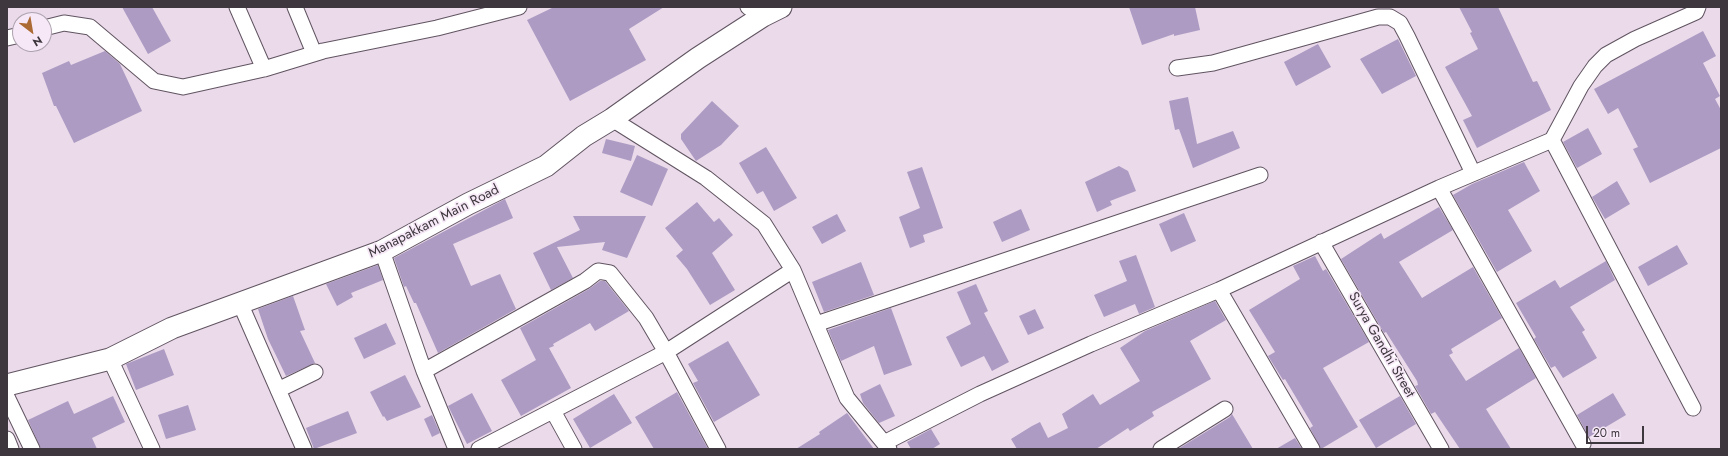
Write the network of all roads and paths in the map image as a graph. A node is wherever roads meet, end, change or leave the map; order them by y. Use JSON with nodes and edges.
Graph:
{"nodes":[{"id":1,"x":237,"y":7,"type":"edge"},
{"id":2,"x":295,"y":7,"type":"edge"},
{"id":3,"x":519,"y":7,"type":"edge"},
{"id":4,"x":1698,"y":7,"type":"edge"},
{"id":5,"x":764,"y":10,"type":"edge"},
{"id":6,"x":52,"y":26,"type":"edge"},
{"id":7,"x":314,"y":53,"type":"junction"},
{"id":8,"x":1177,"y":68,"type":"dead end"},
{"id":9,"x":264,"y":69,"type":"junction"},
{"id":10,"x":612,"y":119,"type":"junction"},
{"id":11,"x":1552,"y":140,"type":"junction"},
{"id":12,"x":1473,"y":174,"type":"junction"},
{"id":13,"x":1260,"y":175,"type":"dead end"},
{"id":14,"x":1439,"y":188,"type":"junction"},
{"id":15,"x":1321,"y":242,"type":"junction"},
{"id":16,"x":382,"y":251,"type":"junction"},
{"id":17,"x":793,"y":270,"type":"junction"},
{"id":18,"x":1219,"y":290,"type":"junction"},
{"id":19,"x":240,"y":303,"type":"junction"},
{"id":20,"x":816,"y":324,"type":"junction"},
{"id":21,"x":666,"y":352,"type":"junction"},
{"id":22,"x":110,"y":359,"type":"junction"},
{"id":23,"x":424,"y":371,"type":"junction"},
{"id":24,"x":315,"y":372,"type":"dead end"},
{"id":25,"x":7,"y":385,"type":"edge"},
{"id":26,"x":278,"y":390,"type":"junction"},
{"id":27,"x":7,"y":397,"type":"edge"},
{"id":28,"x":1693,"y":408,"type":"dead end"},
{"id":29,"x":1225,"y":409,"type":"dead end"},
{"id":30,"x":553,"y":411,"type":"junction"},
{"id":31,"x":7,"y":439,"type":"edge"},
{"id":32,"x":1583,"y":444,"type":"dead end"},
{"id":33,"x":886,"y":446,"type":"edge"},
{"id":34,"x":11,"y":449,"type":"edge"},
{"id":35,"x":32,"y":449,"type":"edge"},
{"id":36,"x":152,"y":449,"type":"edge"},
{"id":37,"x":304,"y":449,"type":"edge"},
{"id":38,"x":456,"y":449,"type":"edge"},
{"id":39,"x":479,"y":449,"type":"edge"},
{"id":40,"x":574,"y":449,"type":"edge"},
{"id":41,"x":718,"y":449,"type":"edge"},
{"id":42,"x":1161,"y":449,"type":"edge"},
{"id":43,"x":1312,"y":449,"type":"edge"},
{"id":44,"x":1441,"y":449,"type":"edge"}],
"edges":[{"from":1,"to":9,"type":"street"},
{"from":2,"to":7,"type":"street"},
{"from":3,"to":7,"type":"street"},
{"from":4,"to":11,"type":"street"},
{"from":5,"to":10,"type":"main road","name":"Manapakkam Main Road"},
{"from":6,"to":9,"type":"street"},
{"from":7,"to":9,"type":"street"},
{"from":8,"to":12,"type":"street"},
{"from":10,"to":16,"type":"main road","name":"Manapakkam Main Road"},
{"from":10,"to":17,"type":"street"},
{"from":11,"to":12,"type":"street"},
{"from":11,"to":28,"type":"street"},
{"from":12,"to":14,"type":"street"},
{"from":13,"to":20,"type":"street"},
{"from":14,"to":15,"type":"street"},
{"from":14,"to":32,"type":"street"},
{"from":15,"to":18,"type":"street"},
{"from":15,"to":44,"type":"street","name":"Surya Gandhi Street"},
{"from":16,"to":19,"type":"main road","name":"Manapakkam Main Road"},
{"from":16,"to":23,"type":"street"},
{"from":17,"to":20,"type":"street"},
{"from":17,"to":21,"type":"street"},
{"from":18,"to":33,"type":"street"},
{"from":18,"to":43,"type":"street"},
{"from":19,"to":22,"type":"main road","name":"Manapakkam Main Road"},
{"from":19,"to":26,"type":"street"},
{"from":20,"to":33,"type":"street"},
{"from":21,"to":23,"type":"street"},
{"from":21,"to":30,"type":"street"},
{"from":21,"to":41,"type":"street"},
{"from":22,"to":25,"type":"main road","name":"Manapakkam Main Road"},
{"from":22,"to":36,"type":"street"},
{"from":23,"to":38,"type":"street"},
{"from":24,"to":26,"type":"street"},
{"from":26,"to":37,"type":"street"},
{"from":27,"to":35,"type":"street"},
{"from":29,"to":42,"type":"street"},
{"from":30,"to":39,"type":"street"},
{"from":30,"to":40,"type":"street"},
{"from":31,"to":34,"type":"street"}]}
